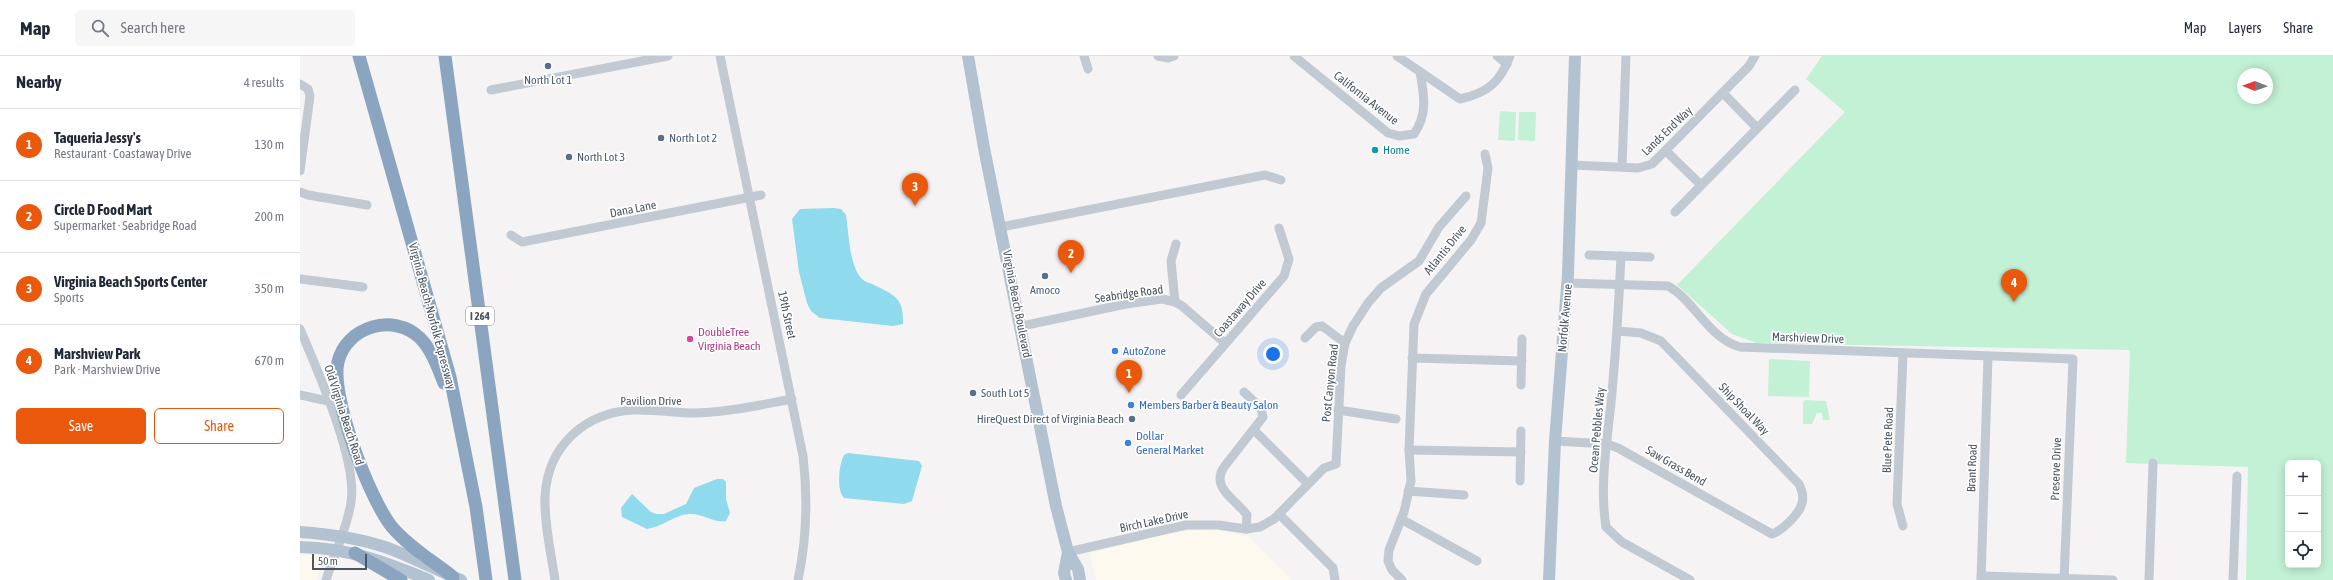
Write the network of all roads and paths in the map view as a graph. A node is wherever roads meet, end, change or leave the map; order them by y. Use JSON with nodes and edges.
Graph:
{"nodes":[{"id":1,"x":359,"y":56,"type":"edge"},
{"id":2,"x":445,"y":56,"type":"edge"},
{"id":3,"x":668,"y":56,"type":"edge"},
{"id":4,"x":720,"y":56,"type":"edge"},
{"id":5,"x":968,"y":56,"type":"edge"},
{"id":6,"x":1084,"y":56,"type":"edge"},
{"id":7,"x":1158,"y":56,"type":"edge"},
{"id":8,"x":1174,"y":56,"type":"edge"},
{"id":9,"x":1294,"y":56,"type":"edge"},
{"id":10,"x":1397,"y":56,"type":"edge"},
{"id":11,"x":1497,"y":56,"type":"edge"},
{"id":12,"x":1575,"y":56,"type":"edge"},
{"id":13,"x":1626,"y":56,"type":"edge"},
{"id":14,"x":1755,"y":56,"type":"edge"},
{"id":15,"x":1508,"y":60,"type":"edge"},
{"id":16,"x":1088,"y":69,"type":"dead end"},
{"id":17,"x":1420,"y":72,"type":"junction"},
{"id":18,"x":300,"y":84,"type":"edge"},
{"id":19,"x":491,"y":90,"type":"dead end"},
{"id":20,"x":1795,"y":90,"type":"dead end"},
{"id":21,"x":1722,"y":93,"type":"junction"},
{"id":22,"x":1757,"y":128,"type":"junction"},
{"id":23,"x":1666,"y":151,"type":"junction"},
{"id":24,"x":1485,"y":154,"type":"dead end"},
{"id":25,"x":1572,"y":165,"type":"junction"},
{"id":26,"x":1622,"y":167,"type":"junction"},
{"id":27,"x":300,"y":171,"type":"edge"},
{"id":28,"x":1281,"y":180,"type":"dead end"},
{"id":29,"x":1701,"y":185,"type":"junction"},
{"id":30,"x":300,"y":192,"type":"edge"},
{"id":31,"x":761,"y":195,"type":"dead end"},
{"id":32,"x":1466,"y":196,"type":"dead end"},
{"id":33,"x":751,"y":197,"type":"junction"},
{"id":34,"x":367,"y":204,"type":"dead end"},
{"id":35,"x":1675,"y":212,"type":"dead end"},
{"id":36,"x":1001,"y":227,"type":"junction"},
{"id":37,"x":1279,"y":228,"type":"dead end"},
{"id":38,"x":511,"y":235,"type":"dead end"},
{"id":39,"x":1176,"y":244,"type":"dead end"},
{"id":40,"x":1589,"y":255,"type":"dead end"},
{"id":41,"x":1621,"y":256,"type":"junction"},
{"id":42,"x":1650,"y":257,"type":"dead end"},
{"id":43,"x":300,"y":279,"type":"edge"},
{"id":44,"x":1567,"y":282,"type":"junction"},
{"id":45,"x":1619,"y":284,"type":"junction"},
{"id":46,"x":363,"y":286,"type":"dead end"},
{"id":47,"x":1175,"y":302,"type":"junction"},
{"id":48,"x":1022,"y":326,"type":"junction"},
{"id":49,"x":300,"y":329,"type":"edge"},
{"id":50,"x":1618,"y":331,"type":"junction"},
{"id":51,"x":1305,"y":338,"type":"dead end"},
{"id":52,"x":1522,"y":339,"type":"dead end"},
{"id":53,"x":1346,"y":342,"type":"junction"},
{"id":54,"x":1225,"y":344,"type":"junction"},
{"id":55,"x":1903,"y":354,"type":"junction"},
{"id":56,"x":1988,"y":356,"type":"junction"},
{"id":57,"x":1412,"y":358,"type":"junction"},
{"id":58,"x":2072,"y":359,"type":"joint"},
{"id":59,"x":1522,"y":361,"type":"junction"},
{"id":60,"x":1521,"y":385,"type":"dead end"},
{"id":61,"x":1244,"y":392,"type":"dead end"},
{"id":62,"x":300,"y":395,"type":"edge"},
{"id":63,"x":1181,"y":395,"type":"dead end"},
{"id":64,"x":792,"y":399,"type":"junction"},
{"id":65,"x":328,"y":401,"type":"junction"},
{"id":66,"x":1338,"y":410,"type":"junction"},
{"id":67,"x":459,"y":417,"type":"junction"},
{"id":68,"x":1396,"y":418,"type":"dead end"},
{"id":69,"x":1254,"y":430,"type":"junction"},
{"id":70,"x":1521,"y":431,"type":"dead end"},
{"id":71,"x":1555,"y":441,"type":"junction"},
{"id":72,"x":1607,"y":444,"type":"junction"},
{"id":73,"x":1409,"y":450,"type":"junction"},
{"id":74,"x":1521,"y":452,"type":"junction"},
{"id":75,"x":2154,"y":464,"type":"dead end"},
{"id":76,"x":2237,"y":476,"type":"dead end"},
{"id":77,"x":1520,"y":482,"type":"dead end"},
{"id":78,"x":1308,"y":484,"type":"junction"},
{"id":79,"x":1408,"y":491,"type":"junction"},
{"id":80,"x":1464,"y":495,"type":"dead end"},
{"id":81,"x":1279,"y":514,"type":"junction"},
{"id":82,"x":1401,"y":519,"type":"junction"},
{"id":83,"x":1903,"y":526,"type":"dead end"},
{"id":84,"x":1246,"y":529,"type":"junction"},
{"id":85,"x":300,"y":532,"type":"edge"},
{"id":86,"x":1778,"y":532,"type":"joint"},
{"id":87,"x":341,"y":536,"type":"junction"},
{"id":88,"x":300,"y":547,"type":"edge"},
{"id":89,"x":336,"y":549,"type":"junction"},
{"id":90,"x":1068,"y":552,"type":"junction"},
{"id":91,"x":355,"y":553,"type":"junction"},
{"id":92,"x":1477,"y":561,"type":"dead end"},
{"id":93,"x":458,"y":578,"type":"edge"},
{"id":94,"x":515,"y":578,"type":"edge"},
{"id":95,"x":1981,"y":578,"type":"edge"},
{"id":96,"x":2064,"y":579,"type":"edge"},
{"id":97,"x":326,"y":580,"type":"edge"},
{"id":98,"x":401,"y":580,"type":"edge"},
{"id":99,"x":429,"y":580,"type":"edge"},
{"id":100,"x":486,"y":580,"type":"edge"},
{"id":101,"x":555,"y":580,"type":"edge"},
{"id":102,"x":798,"y":580,"type":"edge"},
{"id":103,"x":1066,"y":580,"type":"edge"},
{"id":104,"x":1080,"y":580,"type":"edge"},
{"id":105,"x":1335,"y":580,"type":"edge"},
{"id":106,"x":1402,"y":580,"type":"edge"},
{"id":107,"x":1549,"y":580,"type":"edge"},
{"id":108,"x":1690,"y":580,"type":"edge"},
{"id":109,"x":2112,"y":580,"type":"edge"},
{"id":110,"x":2149,"y":580,"type":"edge"},
{"id":111,"x":2233,"y":580,"type":"edge"}],
"edges":[{"from":1,"to":67,"type":"highway","name":"Virginia Beach-Norfolk Expressway"},
{"from":2,"to":94,"type":"highway","number":"I 264"},
{"from":3,"to":19,"type":"street"},
{"from":4,"to":33,"type":"street","name":"19th Street"},
{"from":5,"to":36,"type":"main road","name":"Virginia Beach Boulevard"},
{"from":6,"to":16,"type":"street"},
{"from":7,"to":8,"type":"street"},
{"from":9,"to":17,"type":"street","name":"California Avenue"},
{"from":10,"to":17,"type":"street"},
{"from":11,"to":15,"type":"street"},
{"from":12,"to":25,"type":"main road","name":"Norfolk Avenue"},
{"from":13,"to":26,"type":"street"},
{"from":14,"to":21,"type":"street","name":"Lands End Way"},
{"from":15,"to":17,"type":"street"},
{"from":18,"to":27,"type":"street"},
{"from":20,"to":22,"type":"street"},
{"from":21,"to":22,"type":"street"},
{"from":21,"to":23,"type":"street","name":"Lands End Way"},
{"from":22,"to":29,"type":"street"},
{"from":23,"to":26,"type":"street","name":"Lands End Way"},
{"from":23,"to":29,"type":"street"},
{"from":24,"to":57,"type":"street","name":"Atlantis Drive"},
{"from":25,"to":26,"type":"street","name":"Lands End Way"},
{"from":25,"to":44,"type":"main road","name":"Norfolk Avenue"},
{"from":28,"to":36,"type":"street"},
{"from":29,"to":35,"type":"street"},
{"from":30,"to":34,"type":"street"},
{"from":31,"to":33,"type":"street","name":"Dana Lane"},
{"from":32,"to":53,"type":"street","name":"Post Canyon Road"},
{"from":33,"to":38,"type":"street","name":"Dana Lane"},
{"from":33,"to":64,"type":"street","name":"19th Street"},
{"from":36,"to":48,"type":"main road","name":"Virginia Beach Boulevard"},
{"from":37,"to":54,"type":"street","name":"Coastaway Drive"},
{"from":39,"to":47,"type":"street"},
{"from":40,"to":41,"type":"street"},
{"from":41,"to":42,"type":"street"},
{"from":41,"to":45,"type":"street","name":"Ocean Pebbles Way"},
{"from":43,"to":46,"type":"street"},
{"from":44,"to":45,"type":"street","name":"Marshview Drive"},
{"from":44,"to":71,"type":"main road","name":"Norfolk Avenue"},
{"from":45,"to":50,"type":"street","name":"Ocean Pebbles Way"},
{"from":45,"to":55,"type":"street","name":"Marshview Drive"},
{"from":47,"to":48,"type":"street","name":"Seabridge Road"},
{"from":47,"to":54,"type":"street","name":"Seabridge Road"},
{"from":48,"to":90,"type":"main road","name":"Virginia Beach Boulevard"},
{"from":49,"to":65,"type":"street","name":"Old Virginia Beach Road"},
{"from":50,"to":72,"type":"street","name":"Ocean Pebbles Way"},
{"from":50,"to":86,"type":"street","name":"Ship Shoal Way"},
{"from":51,"to":53,"type":"street"},
{"from":52,"to":59,"type":"street"},
{"from":53,"to":66,"type":"street","name":"Post Canyon Road"},
{"from":54,"to":63,"type":"street","name":"Coastaway Drive"},
{"from":55,"to":56,"type":"street","name":"Marshview Drive"},
{"from":55,"to":83,"type":"street","name":"Blue Pete Road"},
{"from":56,"to":58,"type":"street","name":"Marshview Drive"},
{"from":56,"to":95,"type":"street","name":"Brant Road"},
{"from":57,"to":59,"type":"street"},
{"from":57,"to":73,"type":"street","name":"Atlantis Drive"},
{"from":58,"to":96,"type":"street","name":"Preserve Drive"},
{"from":59,"to":60,"type":"street"},
{"from":61,"to":69,"type":"street"},
{"from":62,"to":65,"type":"street"},
{"from":64,"to":101,"type":"street","name":"Pavilion Drive"},
{"from":64,"to":102,"type":"street","name":"19th Street"},
{"from":65,"to":87,"type":"street","name":"Old Virginia Beach Road"},
{"from":66,"to":68,"type":"street"},
{"from":66,"to":78,"type":"street","name":"Post Canyon Road"},
{"from":67,"to":93,"type":"highway"},
{"from":67,"to":100,"type":"highway","name":"Virginia Beach-Norfolk Expressway"},
{"from":69,"to":78,"type":"street"},
{"from":69,"to":84,"type":"street"},
{"from":70,"to":74,"type":"street"},
{"from":71,"to":72,"type":"street","name":"Saw Grass Bend"},
{"from":71,"to":107,"type":"main road","name":"Norfolk Avenue"},
{"from":72,"to":86,"type":"street","name":"Saw Grass Bend"},
{"from":72,"to":108,"type":"street","name":"Ocean Pebbles Way"},
{"from":73,"to":74,"type":"street"},
{"from":73,"to":79,"type":"street","name":"Atlantis Drive"},
{"from":74,"to":77,"type":"street"},
{"from":75,"to":110,"type":"street"},
{"from":76,"to":111,"type":"street"},
{"from":78,"to":81,"type":"street"},
{"from":79,"to":80,"type":"street"},
{"from":79,"to":82,"type":"street","name":"Atlantis Drive"},
{"from":81,"to":84,"type":"street"},
{"from":81,"to":105,"type":"street"},
{"from":82,"to":92,"type":"street"},
{"from":82,"to":106,"type":"street","name":"Atlantis Drive"},
{"from":84,"to":90,"type":"street","name":"Birch Lake Drive"},
{"from":85,"to":87,"type":"main road"},
{"from":87,"to":89,"type":"street","name":"Old Virginia Beach Road"},
{"from":87,"to":93,"type":"main road"},
{"from":88,"to":89,"type":"main road"},
{"from":89,"to":91,"type":"main road"},
{"from":89,"to":97,"type":"street","name":"Old Virginia Beach Road"},
{"from":90,"to":103,"type":"main road","name":"Virginia Beach Boulevard"},
{"from":90,"to":104,"type":"main road","name":"Virginia Beach Boulevard"},
{"from":91,"to":98,"type":"highway"},
{"from":91,"to":99,"type":"main road"},
{"from":95,"to":96,"type":"street"},
{"from":96,"to":109,"type":"street"}]}
